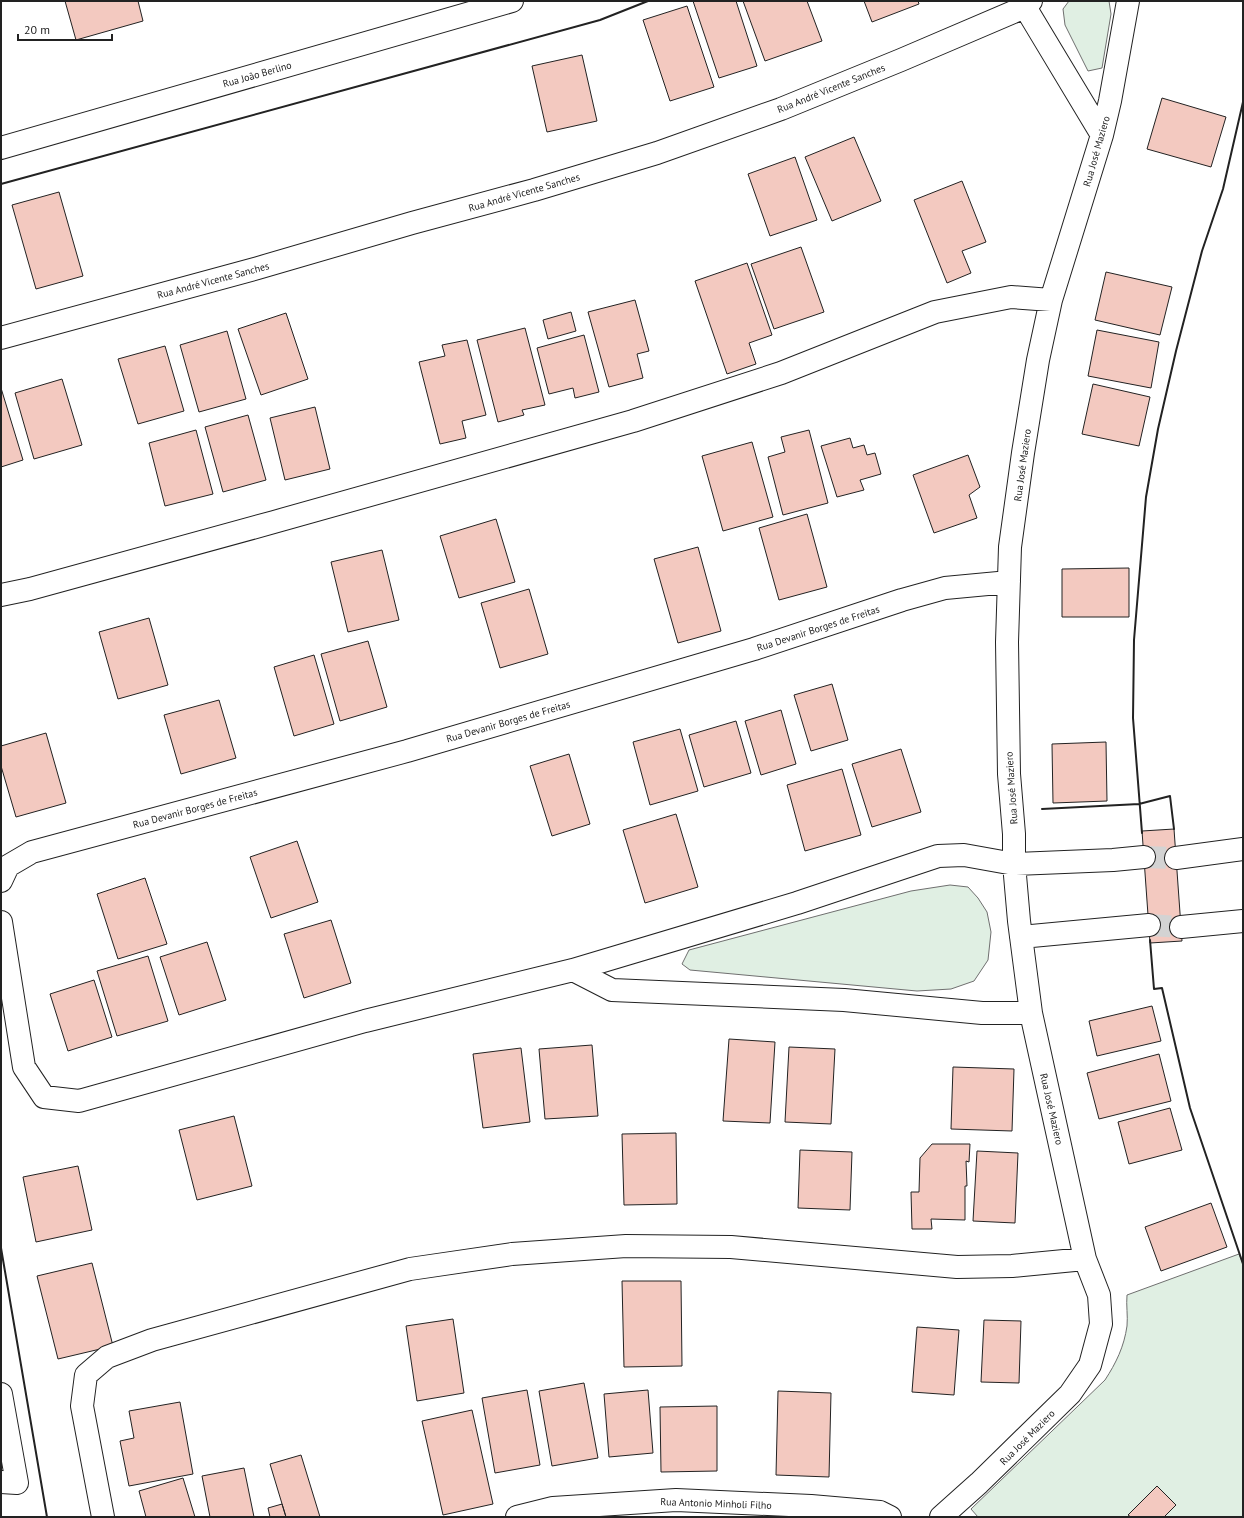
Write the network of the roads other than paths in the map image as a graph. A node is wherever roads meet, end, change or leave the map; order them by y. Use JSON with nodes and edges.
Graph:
{"nodes":[{"id":1,"x":512,"y":1,"type":"edge"},
{"id":2,"x":1128,"y":1,"type":"edge"},
{"id":3,"x":1028,"y":4,"type":"edge"},
{"id":4,"x":1102,"y":135,"type":"junction"},
{"id":5,"x":1,"y":148,"type":"edge"},
{"id":6,"x":1050,"y":300,"type":"junction"},
{"id":7,"x":1,"y":338,"type":"edge"},
{"id":8,"x":1009,"y":582,"type":"junction"},
{"id":9,"x":1,"y":595,"type":"edge"},
{"id":10,"x":1243,"y":849,"type":"edge"},
{"id":11,"x":1144,"y":857,"type":"tunnel mouth"},
{"id":12,"x":1176,"y":858,"type":"tunnel mouth"},
{"id":13,"x":1014,"y":864,"type":"junction"},
{"id":14,"x":4,"y":874,"type":"edge"},
{"id":15,"x":1243,"y":921,"type":"edge"},
{"id":16,"x":1,"y":922,"type":"edge"},
{"id":17,"x":1149,"y":925,"type":"tunnel mouth"},
{"id":18,"x":1182,"y":927,"type":"tunnel mouth"},
{"id":19,"x":1021,"y":936,"type":"junction"},
{"id":20,"x":573,"y":970,"type":"junction"},
{"id":21,"x":1031,"y":1013,"type":"junction"},
{"id":22,"x":1085,"y":1259,"type":"junction"},
{"id":23,"x":1,"y":1394,"type":"edge"},
{"id":24,"x":1,"y":1482,"type":"edge"},
{"id":25,"x":103,"y":1517,"type":"edge"},
{"id":26,"x":517,"y":1517,"type":"edge"},
{"id":27,"x":890,"y":1517,"type":"edge"},
{"id":28,"x":941,"y":1517,"type":"edge"}],
"edges":[{"from":1,"to":5,"type":"street","name":"Rua João Berlino"},
{"from":2,"to":4,"type":"street","name":"Rua José Maziero"},
{"from":3,"to":4,"type":"street"},
{"from":3,"to":7,"type":"street","name":"Rua André Vicente Sanches"},
{"from":4,"to":6,"type":"street","name":"Rua José Maziero"},
{"from":6,"to":8,"type":"street","name":"Rua José Maziero"},
{"from":6,"to":9,"type":"street"},
{"from":8,"to":13,"type":"street","name":"Rua José Maziero"},
{"from":8,"to":14,"type":"street","name":"Rua Devanir Borges de Freitas"},
{"from":10,"to":12,"type":"street"},
{"from":11,"to":13,"type":"street"},
{"from":13,"to":19,"type":"street","name":"Rua José Maziero"},
{"from":13,"to":20,"type":"street"},
{"from":15,"to":18,"type":"street"},
{"from":16,"to":20,"type":"street"},
{"from":17,"to":19,"type":"street"},
{"from":19,"to":21,"type":"street","name":"Rua José Maziero"},
{"from":20,"to":21,"type":"street"},
{"from":21,"to":22,"type":"street","name":"Rua José Maziero"},
{"from":22,"to":25,"type":"street"},
{"from":22,"to":28,"type":"street","name":"Rua José Maziero"},
{"from":23,"to":24,"type":"street"},
{"from":26,"to":27,"type":"street","name":"Rua Antonio Minholi Filho"}]}
